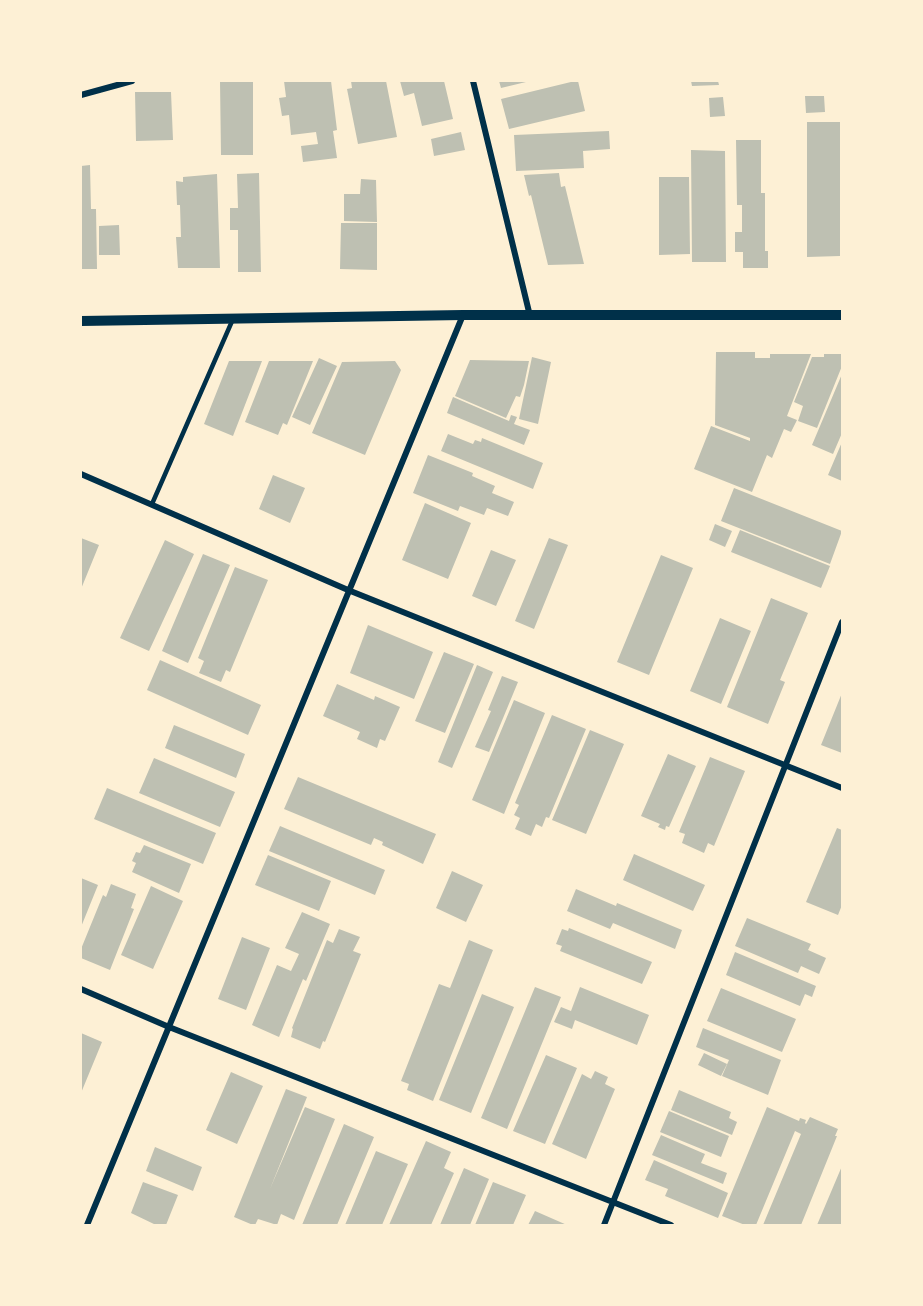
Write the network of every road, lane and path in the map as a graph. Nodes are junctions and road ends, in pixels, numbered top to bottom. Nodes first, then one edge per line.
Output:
1 (132, 81) edge
2 (473, 81) edge
3 (81, 95) edge
4 (463, 315) junction
5 (842, 315) edge
6 (531, 316) junction
7 (233, 319) junction
8 (81, 321) edge
9 (81, 474) edge
10 (152, 504) junction
11 (348, 590) junction
12 (842, 622) edge
13 (785, 766) junction
14 (842, 789) edge
15 (81, 989) edge
16 (169, 1027) junction
17 (613, 1202) junction
18 (87, 1225) edge
19 (604, 1225) edge
20 (671, 1225) edge

1 - 3 street
2 - 6 street
4 - 6 street
4 - 7 street
4 - 11 street
5 - 6 street
7 - 8 street
7 - 10 lane
9 - 10 street
10 - 11 street
11 - 13 street
11 - 16 street
12 - 13 street
13 - 14 street
13 - 17 street
15 - 16 street
16 - 17 street
16 - 18 street
17 - 19 street
17 - 20 street

